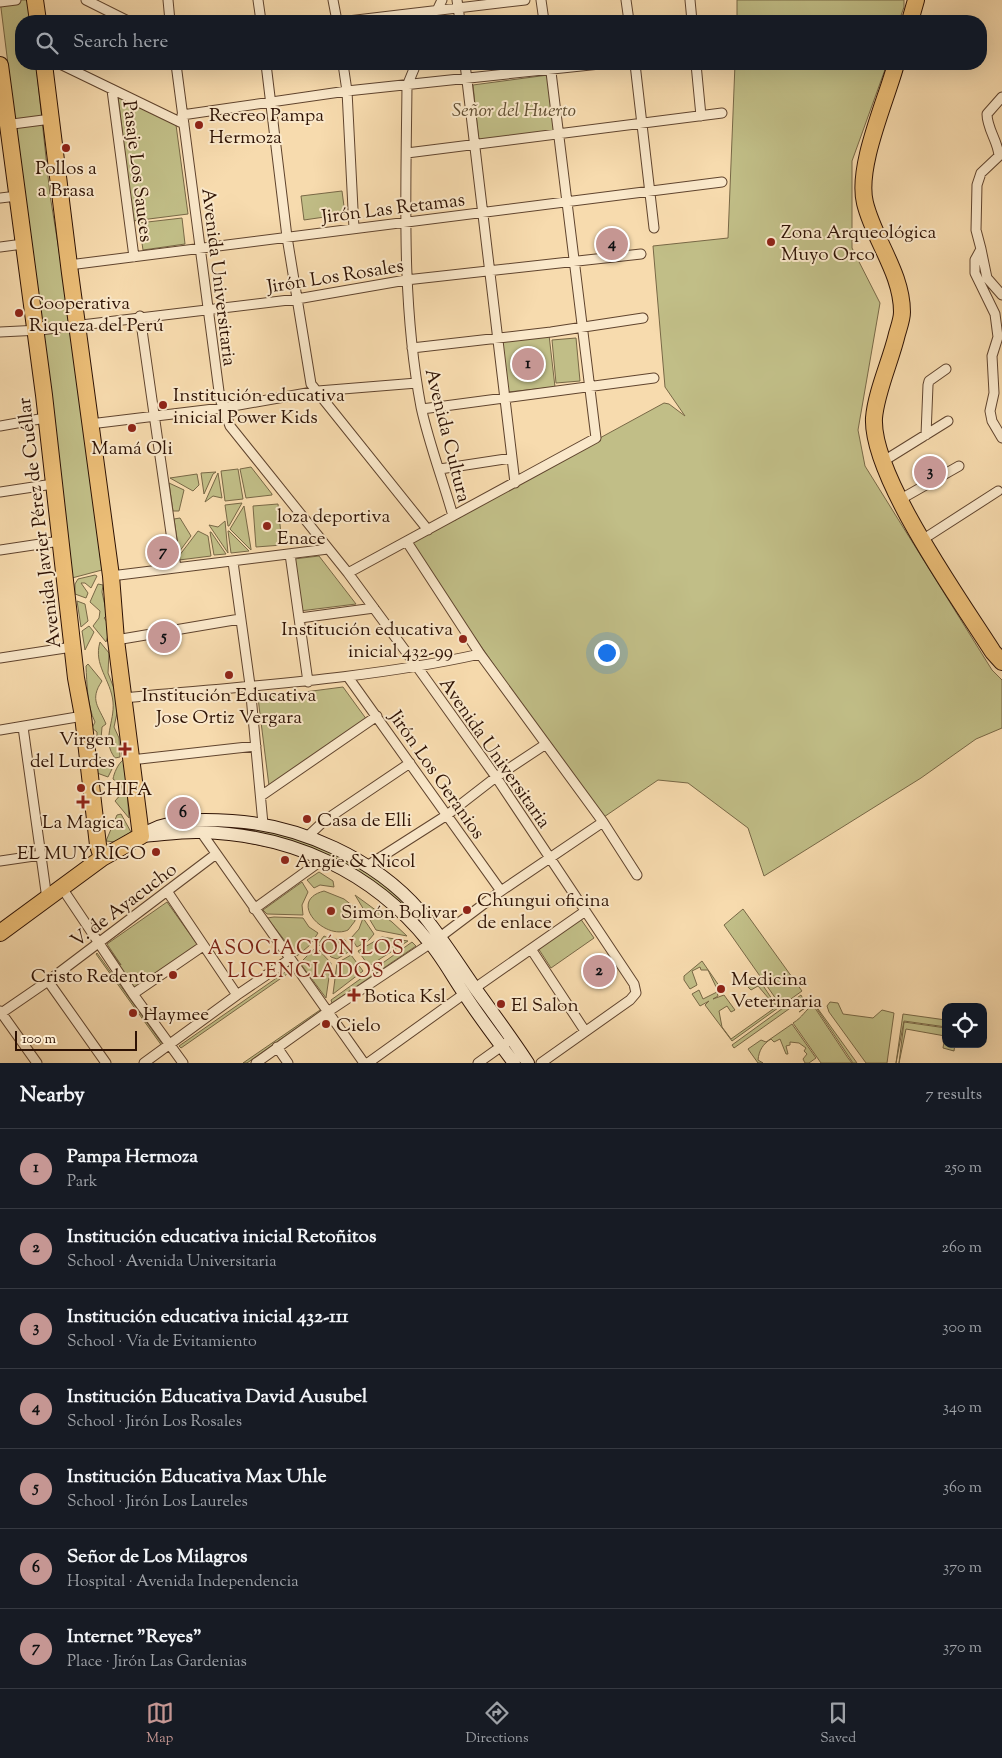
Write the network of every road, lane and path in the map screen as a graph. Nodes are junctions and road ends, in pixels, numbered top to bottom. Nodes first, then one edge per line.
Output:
1 (16, 0) edge
2 (35, 0) edge
3 (86, 0) edge
4 (168, 0) edge
5 (258, 0) edge
6 (333, 0) edge
7 (442, 0) edge
8 (525, 0) edge
9 (542, 0) edge
10 (626, 0) edge
11 (690, 0) edge
12 (916, 0) edge
13 (0, 2) edge
14 (457, 3) edge
15 (437, 9) junction
16 (37, 15) edge
17 (116, 15) edge
18 (169, 15) edge
19 (261, 15) edge
20 (336, 15) edge
21 (392, 15) edge
22 (434, 15) edge
23 (543, 15) edge
24 (628, 15) edge
25 (691, 15) edge
26 (912, 15) edge
27 (0, 65) edge
28 (45, 70) edge
29 (72, 70) edge
30 (177, 70) edge
31 (267, 70) edge
32 (344, 70) edge
33 (414, 70) edge
34 (466, 70) edge
35 (529, 70) edge
36 (550, 70) edge
37 (636, 70) edge
38 (697, 70) edge
39 (894, 70) edge
40 (467, 79) junction
41 (407, 86) junction
42 (112, 90) junction
43 (347, 91) junction
44 (1002, 97) edge
45 (270, 102) junction
46 (722, 114) dead end
47 (701, 116) junction
48 (51, 119) junction
49 (183, 120) junction
50 (642, 123) junction
51 (4, 125) edge
52 (558, 135) junction
53 (475, 146) junction
54 (407, 153) junction
55 (722, 182) dead end
56 (651, 191) junction
57 (17, 196) junction
58 (0, 198) edge
59 (566, 202) junction
60 (483, 212) junction
61 (406, 222) junction
62 (654, 228) dead end
63 (354, 229) junction
64 (287, 237) junction
65 (23, 244) junction
66 (0, 246) edge
67 (200, 248) junction
68 (981, 248) junction
69 (641, 254) dead end
70 (134, 257) junction
71 (575, 261) junction
72 (69, 265) junction
73 (491, 272) junction
74 (406, 280) junction
75 (1002, 295) edge
76 (296, 298) junction
77 (207, 309) junction
78 (140, 316) junction
79 (643, 318) dead end
80 (77, 324) junction
81 (581, 327) junction
82 (34, 330) junction
83 (0, 332) edge
84 (497, 339) junction
85 (412, 348) junction
86 (946, 369) dead end
87 (654, 378) dead end
88 (417, 383) junction
89 (589, 387) junction
90 (318, 391) junction
91 (505, 398) junction
92 (222, 408) junction
93 (422, 409) junction
94 (154, 417) junction
95 (45, 418) junction
96 (948, 421) dead end
97 (90, 424) junction
98 (0, 426) edge
99 (926, 435) junction
100 (1002, 438) edge
101 (512, 458) junction
102 (882, 463) junction
103 (959, 466) dead end
104 (440, 470) junction
105 (515, 482) junction
106 (52, 484) junction
107 (998, 491) dead end
108 (0, 492) edge
109 (900, 499) junction
110 (454, 516) junction
111 (428, 530) junction
112 (922, 540) junction
113 (60, 542) junction
114 (406, 542) junction
115 (328, 549) junction
116 (0, 550) edge
117 (290, 554) junction
118 (233, 562) junction
119 (176, 568) junction
120 (348, 573) junction
121 (111, 576) junction
122 (374, 608) junction
123 (300, 618) junction
124 (240, 619) junction
125 (116, 640) junction
126 (72, 647) junction
127 (999, 653) edge
128 (480, 654) junction
129 (0, 658) edge
130 (418, 668) junction
131 (348, 677) junction
132 (308, 682) junction
133 (250, 685) junction
134 (124, 698) junction
135 (83, 716) junction
136 (377, 716) junction
137 (23, 727) junction
138 (0, 730) edge
139 (546, 744) junction
140 (256, 746) junction
141 (131, 760) junction
142 (410, 763) junction
143 (496, 777) junction
144 (261, 796) junction
145 (447, 815) junction
146 (602, 822) junction
147 (263, 824) junction
148 (201, 832) junction
149 (140, 836) junction
150 (307, 837) junction
151 (216, 854) junction
152 (41, 855) junction
153 (549, 857) junction
154 (102, 858) junction
155 (322, 860) junction
156 (0, 861) edge
157 (367, 866) junction
158 (637, 875) dead end
159 (62, 888) junction
160 (500, 890) junction
161 (167, 891) junction
162 (47, 899) junction
163 (254, 909) junction
164 (584, 912) junction
165 (0, 932) edge
166 (435, 940) junction
167 (98, 942) junction
168 (202, 946) junction
169 (530, 949) junction
170 (290, 960) junction
171 (48, 981) junction
172 (470, 991) junction
173 (133, 994) junction
174 (237, 995) junction
175 (329, 1011) junction
176 (0, 1012) edge
177 (585, 1032) junction
178 (507, 1042) junction
179 (170, 1044) junction
180 (277, 1047) junction
181 (37, 1063) edge
182 (106, 1063) edge
183 (144, 1063) edge
184 (183, 1063) edge
185 (256, 1063) edge
186 (288, 1063) edge
187 (364, 1063) edge
188 (368, 1063) edge
189 (478, 1063) edge
190 (514, 1063) edge
191 (528, 1063) edge
192 (541, 1063) edge

1 - 13 street
2 - 16 highway
3 - 17 street
4 - 18 street
5 - 19 street
6 - 20 street
7 - 15 street
8 - 14 street
9 - 23 street
10 - 24 street
11 - 25 street
12 - 26 highway
14 - 15 street
15 - 21 street
15 - 22 street
27 - 51 highway, Avenida Javier Pérez de Cuéllar
28 - 48 highway
29 - 42 street
30 - 49 street, Avenida Universitaria
31 - 45 street
32 - 43 street
33 - 41 street, Avenida Cultura
34 - 40 street
35 - 40 street
36 - 52 street
37 - 50 street
38 - 47 street
39 - 102 highway
40 - 41 street
40 - 53 street
41 - 43 street
41 - 54 street, Avenida Cultura
42 - 49 street
42 - 70 street, Pasaje Los Sauces
43 - 45 street
43 - 63 street
44 - 68 street
45 - 49 street
45 - 64 street
46 - 47 street
47 - 50 street
48 - 51 street
48 - 72 highway
49 - 67 street, Avenida Universitaria
50 - 52 street
50 - 56 street
51 - 57 highway, Avenida Javier Pérez de Cuéllar
52 - 53 street
52 - 59 street
53 - 54 street
53 - 60 street
54 - 61 street, Avenida Cultura
55 - 56 street, Jirón Las Retamas
56 - 59 street, Jirón Las Retamas
56 - 62 street
57 - 58 street
57 - 65 highway, Avenida Javier Pérez de Cuéllar
59 - 60 street, Jirón Las Retamas
59 - 71 street
60 - 61 street, Jirón Las Retamas
60 - 73 street
61 - 63 street, Jirón Las Retamas
61 - 74 street, Avenida Cultura
63 - 64 street, Jirón Las Retamas
64 - 67 street, Jirón Las Retamas
64 - 76 street
65 - 66 street
65 - 82 highway, Avenida Javier Pérez de Cuéllar
67 - 70 street, Jirón Las Retamas
67 - 77 street, Avenida Universitaria
68 - 75 street
68 - 100 street
69 - 71 street, Jirón Los Rosales
70 - 72 street, Jirón Las Retamas
71 - 73 street, Jirón Los Rosales
71 - 81 street
72 - 80 highway
73 - 74 street, Jirón Los Rosales
73 - 84 street
74 - 76 street, Jirón Los Rosales
74 - 85 street, Avenida Cultura
76 - 77 street, Jirón Los Rosales
76 - 90 street
77 - 78 street, Jirón Los Rosales
77 - 92 street, Avenida Universitaria
78 - 80 street, Jirón Los Rosales
78 - 94 street
79 - 81 street
80 - 82 street, Jirón Los Rosales
80 - 97 highway
81 - 84 street
81 - 89 street
82 - 83 street, Jirón Los Rosales
82 - 95 highway, Avenida Javier Pérez de Cuéllar
84 - 85 street
84 - 91 street
85 - 88 street, Avenida Cultura
86 - 99 street
87 - 89 street
88 - 90 street
88 - 93 street, Avenida Cultura
89 - 91 street
89 - 105 street
90 - 92 street
90 - 111 street
91 - 93 street
91 - 101 street
92 - 94 street
92 - 115 street, Avenida Universitaria
93 - 104 street, Avenida Cultura
94 - 97 street
94 - 119 street
95 - 98 street
95 - 106 highway, Avenida Javier Pérez de Cuéllar
96 - 99 street
97 - 121 highway
99 - 102 street
101 - 104 street
101 - 105 street
102 - 109 highway
103 - 109 street
104 - 110 street, Avenida Cultura
105 - 110 street
106 - 108 street
106 - 113 highway, Avenida Javier Pérez de Cuéllar
107 - 112 street
109 - 112 highway
110 - 111 street
111 - 114 street
112 - 127 highway
113 - 116 street
113 - 126 highway, Avenida Javier Pérez de Cuéllar
114 - 120 street
114 - 128 street
115 - 117 street
115 - 120 street, Avenida Universitaria
117 - 118 street
117 - 123 street
118 - 119 street
118 - 124 street
119 - 121 street
120 - 122 street, Avenida Universitaria
121 - 125 highway
122 - 123 street
122 - 130 street, Avenida Universitaria
123 - 132 street
124 - 125 street
124 - 133 street
125 - 134 highway
126 - 129 street
126 - 135 highway, Avenida Javier Pérez de Cuéllar
128 - 130 street
128 - 139 street
130 - 131 street
130 - 143 street, Avenida Universitaria
131 - 132 street
131 - 136 street, Jirón Los Geranios
132 - 133 street
133 - 134 street
133 - 140 street
134 - 141 highway
135 - 137 street
135 - 154 highway, Avenida Javier Pérez de Cuéllar
136 - 142 street, Jirón Los Geranios
136 - 144 street
137 - 138 street
137 - 152 street
139 - 143 street
139 - 146 street
140 - 141 street
140 - 144 street
141 - 149 highway
142 - 145 street, Jirón Los Geranios
142 - 150 street
143 - 145 street
143 - 153 street, Avenida Universitaria
144 - 147 street
145 - 157 street
145 - 160 street, Jirón Los Geranios
146 - 153 street
146 - 158 street
147 - 149 street
147 - 150 street
148 - 149 street
148 - 151 street
148 - 155 street
149 - 154 highway
150 - 157 street
151 - 161 street, V. de Ayacucho
151 - 163 street
152 - 156 street
152 - 162 street
153 - 160 street
153 - 164 street, Avenida Universitaria
154 - 159 highway
155 - 163 street
155 - 166 street
157 - 166 street
159 - 162 highway
159 - 167 street
160 - 166 street
161 - 167 street, V. de Ayacucho
161 - 168 street
162 - 165 highway
163 - 170 street
164 - 169 street
164 - 177 street, Avenida Universitaria
166 - 172 street
166 - 175 street
167 - 171 street, V. de Ayacucho
167 - 173 street
168 - 173 street
168 - 174 street
169 - 172 street
169 - 177 street
170 - 174 street
170 - 175 street
171 - 176 street, V. de Ayacucho
171 - 182 street
172 - 178 street
172 - 188 street
173 - 179 street
174 - 179 street
175 - 180 street
175 - 187 street
176 - 181 street
177 - 192 street
178 - 189 street
178 - 190 street
178 - 191 street
179 - 183 street
179 - 184 street
180 - 185 street
180 - 186 street

